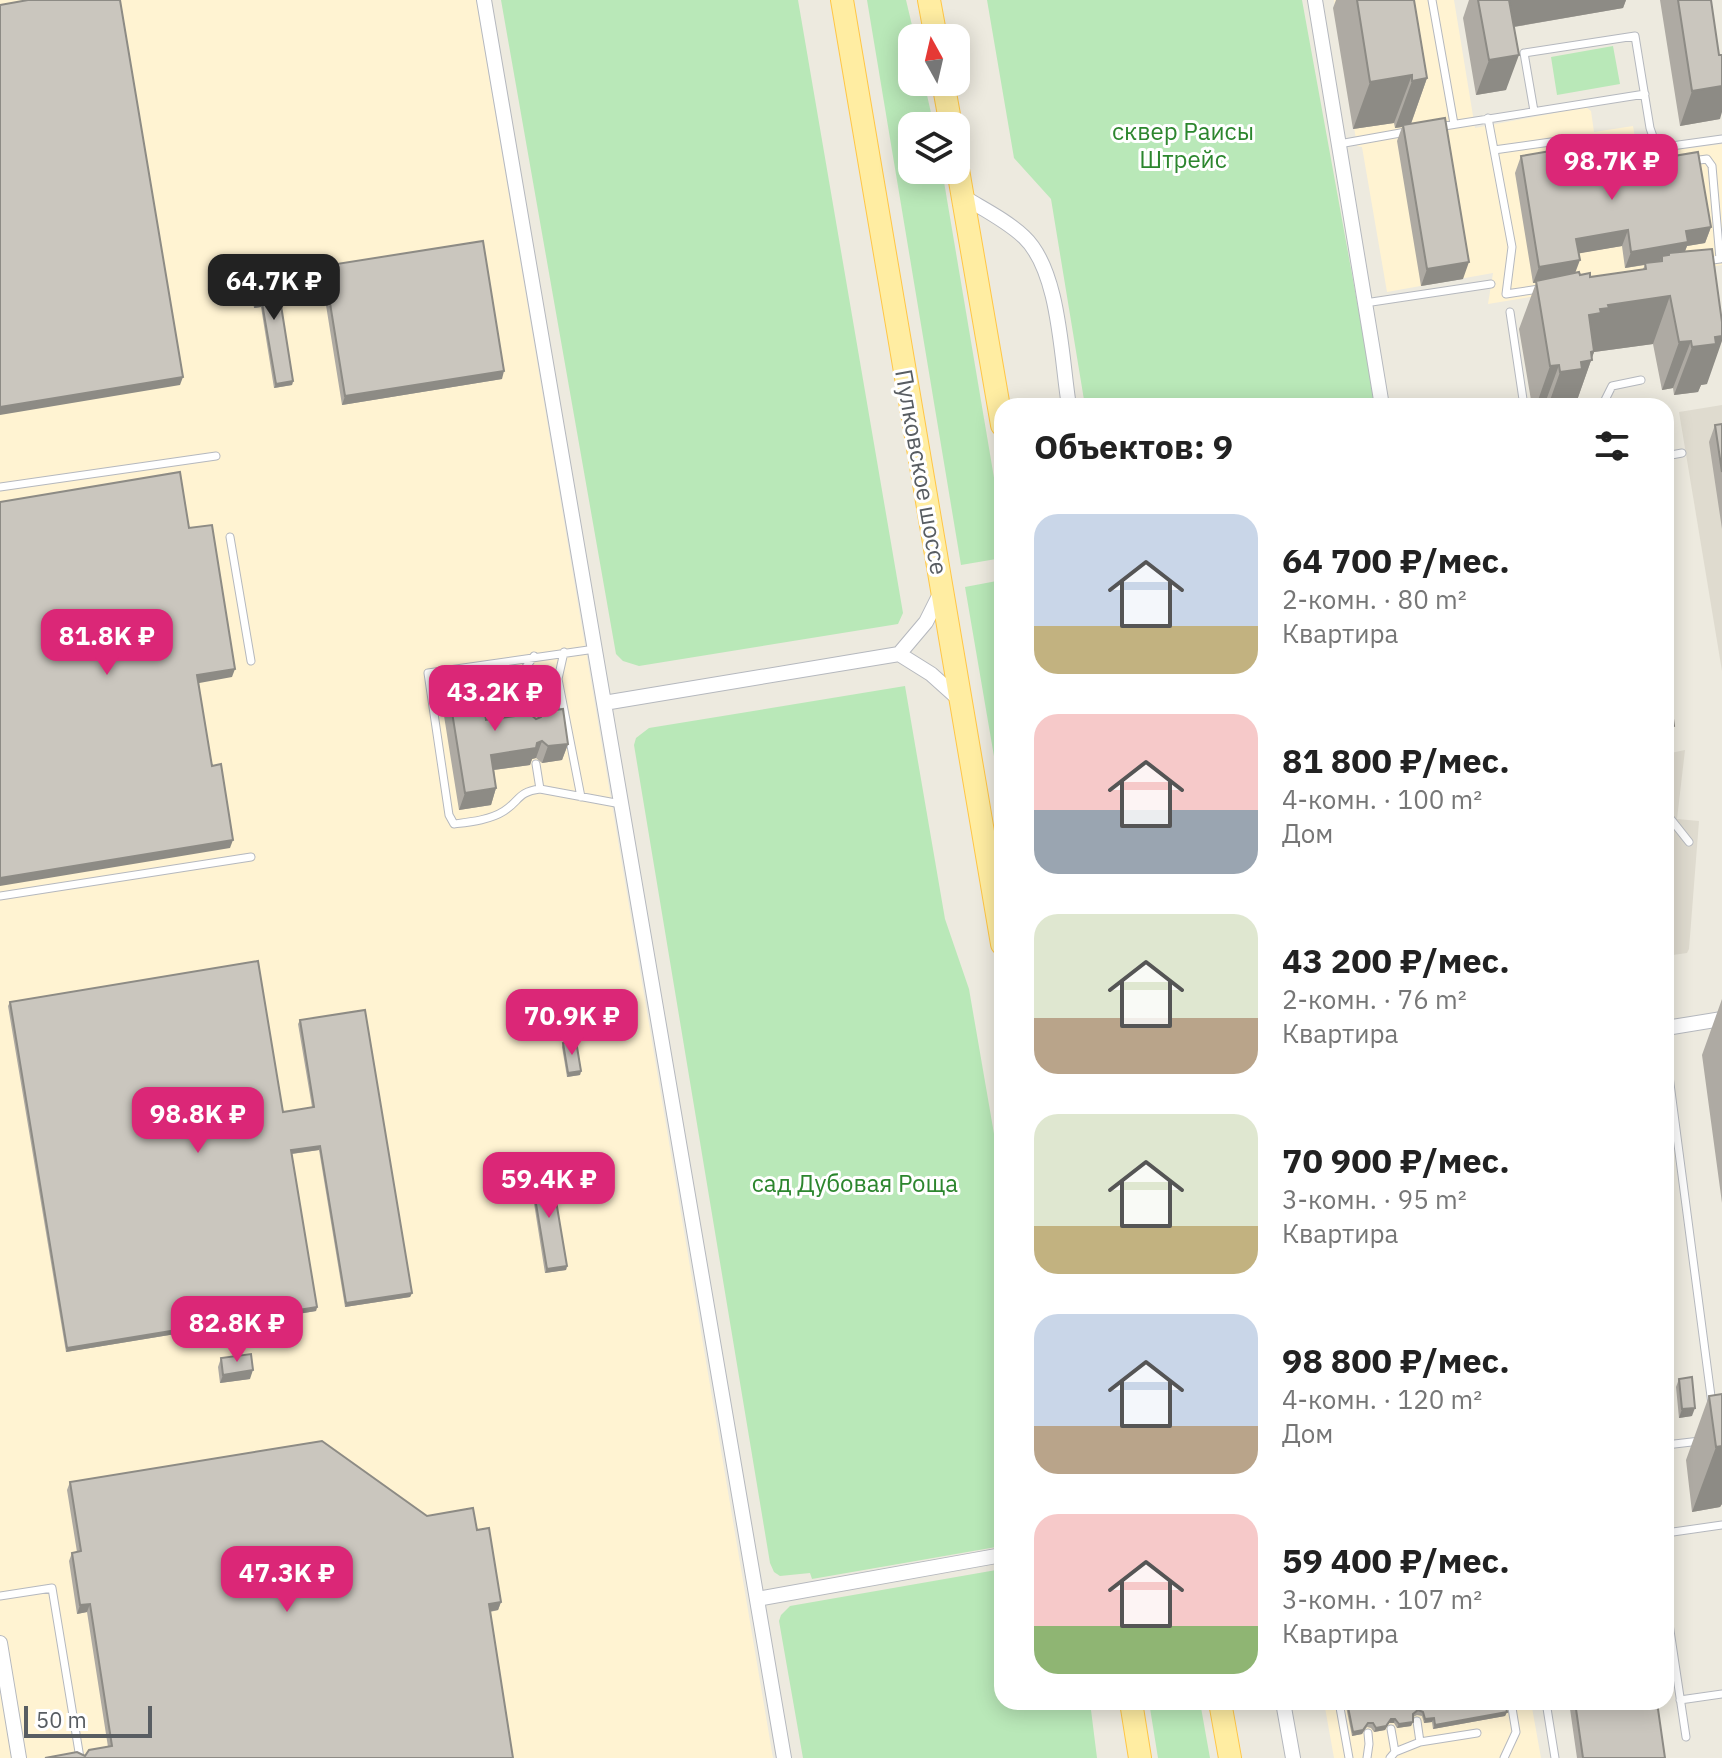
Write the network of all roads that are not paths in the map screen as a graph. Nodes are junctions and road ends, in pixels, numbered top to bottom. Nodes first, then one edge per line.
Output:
1 (484, 0) edge
2 (842, 0) edge
3 (929, 0) edge
4 (1315, 0) edge
5 (1432, 0) edge
6 (933, 24) edge
7 (1645, 94) junction
8 (1534, 111) junction
9 (1488, 118) junction
10 (1454, 124) junction
11 (1431, 128) edge
12 (1416, 131) edge
13 (1722, 139) edge
14 (1338, 144) junction
15 (1494, 150) junction
16 (1677, 163) edge
17 (1632, 170) edge
18 (960, 184) edge
19 (962, 196) junction
20 (1689, 264) edge
21 (1491, 284) dead end
22 (1552, 287) edge
23 (1365, 303) junction
24 (1510, 312) dead end
25 (1641, 380) dead end
26 (997, 398) edge
27 (1068, 398) edge
28 (1381, 398) edge
29 (1523, 398) edge
30 (1606, 398) edge
31 (1682, 453) dead end
32 (1674, 454) edge
33 (216, 456) dead end
34 (0, 487) edge
35 (230, 537) dead end
36 (942, 591) junction
37 (595, 649) junction
38 (564, 652) junction
39 (899, 654) junction
40 (534, 656) junction
41 (251, 661) dead end
42 (521, 674) junction
43 (558, 679) junction
44 (463, 683) edge
45 (522, 683) junction
46 (961, 700) junction
47 (604, 703) junction
48 (530, 729) edge
49 (536, 764) edge
50 (540, 789) junction
51 (581, 797) junction
52 (621, 804) junction
53 (1674, 823) edge
54 (1689, 842) dead end
55 (251, 857) dead end
56 (0, 896) edge
57 (994, 896) edge
58 (1722, 1019) edge
59 (1674, 1027) edge
60 (1674, 1116) edge
61 (1676, 1132) joint
62 (1713, 1410) edge
63 (1704, 1440) dead end
64 (1674, 1444) edge
65 (1722, 1525) edge
66 (1674, 1532) edge
67 (994, 1556) edge
68 (0, 1596) edge
69 (757, 1599) junction
70 (0, 1643) edge
71 (1674, 1659) edge
72 (1674, 1677) edge
73 (1677, 1677) junction
74 (1722, 1694) edge
75 (1680, 1700) junction
76 (1132, 1710) edge
77 (1221, 1710) edge
78 (1284, 1710) edge
79 (1340, 1710) edge
80 (1512, 1710) edge
81 (1547, 1710) edge
82 (1417, 1721) edge
83 (1391, 1729) edge
84 (1368, 1733) edge
85 (1477, 1733) dead end
86 (1686, 1737) dead end
87 (1420, 1742) junction
88 (1393, 1755) edge
89 (19, 1758) edge
90 (80, 1758) edge
91 (784, 1758) edge
92 (1140, 1758) edge
93 (1230, 1758) edge
94 (1293, 1758) edge
95 (1349, 1758) edge
96 (1367, 1758) edge
97 (1504, 1758) edge
98 (1555, 1758) edge

1 - 37 street
2 - 36 main road, Пулковское шоссе
3 - 6 main road
4 - 14 street
5 - 10 lane
7 - 8 lane
7 - 8 lane
7 - 13 lane
8 - 9 lane
9 - 10 lane
9 - 15 lane
10 - 11 lane
12 - 14 lane
14 - 23 street
15 - 17 lane
15 - 22 lane
16 - 20 lane
18 - 19 main road
19 - 26 main road
19 - 27 street
21 - 23 lane
23 - 28 street
24 - 29 lane
25 - 30 lane
31 - 32 lane
33 - 34 lane
35 - 41 lane
36 - 39 street
36 - 46 main road, Пулковское шоссе
37 - 38 lane
37 - 47 street
38 - 40 lane
38 - 43 lane
39 - 46 street
39 - 47 street
40 - 42 lane
40 - 50 lane
42 - 44 lane
42 - 45 lane
43 - 45 lane
43 - 51 lane
45 - 48 lane
46 - 57 main road, Пулковское шоссе
47 - 52 street
49 - 50 lane
50 - 51 lane
51 - 52 lane
52 - 69 street
53 - 54 lane
55 - 56 lane
58 - 59 street
60 - 61 lane
61 - 62 lane
63 - 64 lane
65 - 66 lane
67 - 69 street
68 - 90 lane
69 - 91 street
70 - 89 street
71 - 73 lane
72 - 73 lane
73 - 75 lane
74 - 75 lane
75 - 86 lane
76 - 92 main road
77 - 93 main road
78 - 94 street
79 - 95 lane
80 - 97 lane
81 - 98 lane
82 - 87 lane
83 - 88 lane
84 - 96 lane
85 - 87 lane
87 - 88 lane

